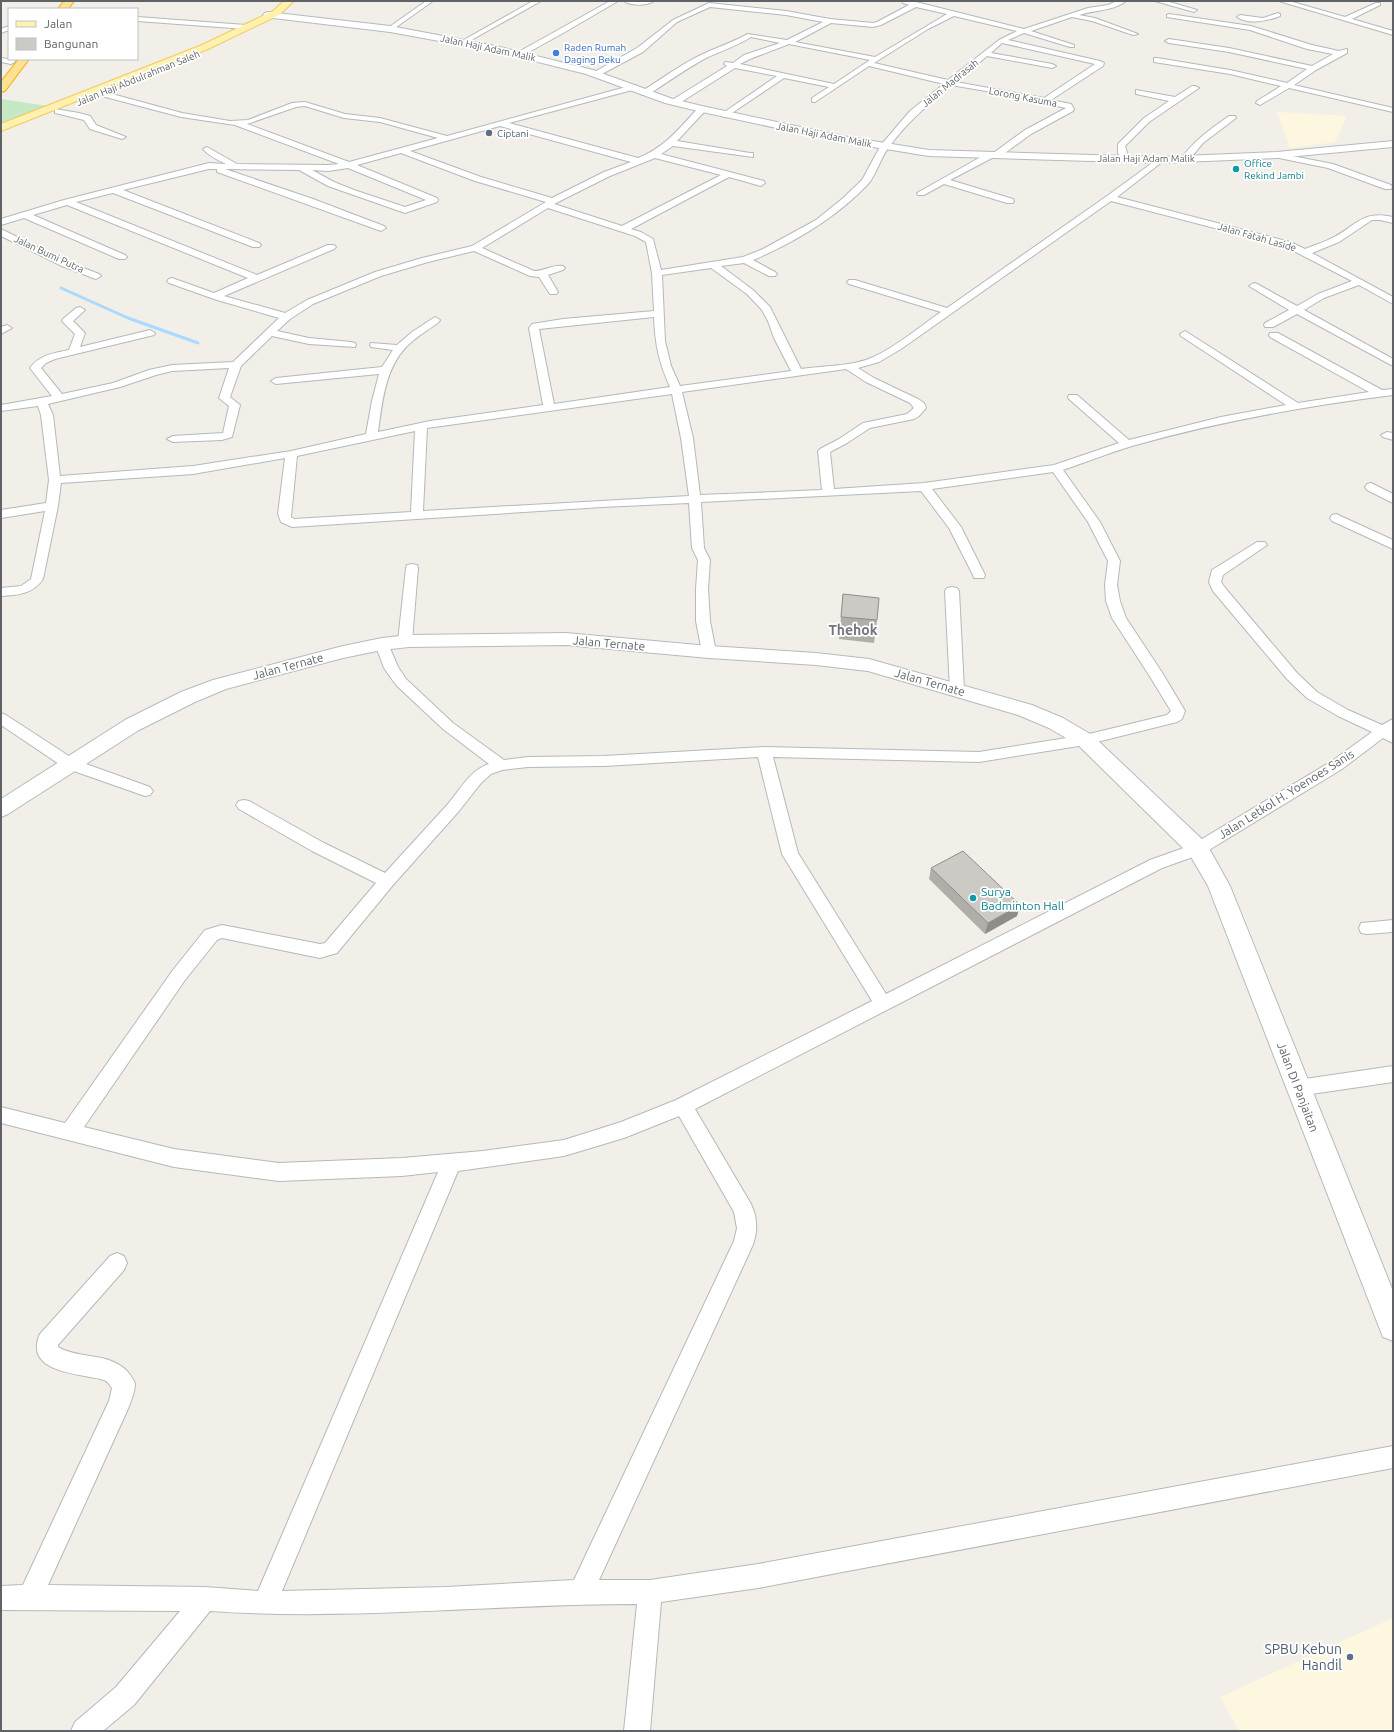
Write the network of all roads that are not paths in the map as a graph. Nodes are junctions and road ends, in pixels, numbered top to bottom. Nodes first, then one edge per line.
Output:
1 (289, 1) edge
2 (430, 1) edge
3 (538, 1) edge
4 (616, 1) edge
5 (627, 1) edge
6 (651, 1) edge
7 (902, 1) edge
8 (1123, 1) edge
9 (1158, 1) edge
10 (1282, 1) edge
11 (937, 3) dead end
12 (916, 4) junction
13 (1319, 4) dead end
14 (1378, 4) dead end
15 (925, 6) junction
16 (1308, 8) junction
17 (1205, 12) dead end
18 (954, 13) junction
19 (273, 15) junction
20 (1278, 15) dead end
21 (1070, 16) junction
22 (1169, 16) dead end
23 (1235, 16) dead end
24 (138, 19) edge
25 (1193, 19) junction
26 (1346, 19) junction
27 (830, 21) junction
28 (1186, 25) dead end
29 (246, 27) junction
30 (390, 29) junction
31 (1024, 31) junction
32 (1393, 33) edge
33 (1135, 34) dead end
34 (1002, 41) junction
35 (464, 42) junction
36 (789, 42) junction
37 (1235, 44) dead end
38 (1072, 46) dead end
39 (1165, 49) junction
40 (1347, 49) dead end
41 (501, 52) junction
42 (1339, 53) junction
43 (517, 54) junction
44 (986, 54) junction
45 (1248, 54) junction
46 (705, 56) junction
47 (876, 59) junction
48 (1235, 59) dead end
49 (9, 60) edge
50 (23, 60) edge
51 (1224, 61) junction
52 (868, 64) junction
53 (733, 65) junction
54 (1052, 66) dead end
55 (1153, 68) dead end
56 (1313, 68) junction
57 (1, 74) edge
58 (595, 74) junction
59 (782, 76) junction
60 (950, 83) junction
61 (1290, 85) junction
62 (834, 86) junction
63 (633, 87) junction
64 (1195, 88) dead end
65 (1, 89) edge
66 (1140, 92) dead end
67 (101, 93) junction
68 (645, 93) junction
69 (1328, 94) junction
70 (815, 100) dead end
71 (1176, 100) junction
72 (1045, 101) junction
73 (675, 102) junction
74 (1260, 102) dead end
75 (1393, 106) edge
76 (702, 109) junction
77 (1393, 110) edge
78 (58, 111) junction
79 (726, 115) junction
80 (1232, 118) dead end
81 (237, 123) junction
82 (500, 124) junction
83 (1, 128) edge
84 (1, 133) edge
85 (122, 137) dead end
86 (447, 138) junction
87 (671, 143) junction
88 (1391, 145) edge
89 (884, 147) junction
90 (206, 149) dead end
91 (403, 151) junction
92 (654, 155) junction
93 (1277, 155) junction
94 (750, 156) dead end
95 (992, 156) junction
96 (1125, 159) junction
97 (1185, 159) junction
98 (1159, 160) junction
99 (638, 161) junction
100 (349, 165) junction
101 (209, 166) junction
102 (239, 166) junction
103 (302, 168) junction
104 (727, 175) junction
105 (943, 181) junction
106 (761, 183) dead end
107 (1388, 186) dead end
108 (114, 190) junction
109 (920, 193) dead end
110 (1110, 198) junction
111 (1010, 201) dead end
112 (66, 202) junction
113 (550, 203) junction
114 (25, 215) junction
115 (1393, 220) edge
116 (1, 222) edge
117 (381, 228) dead end
118 (624, 229) junction
119 (1, 232) edge
120 (256, 245) dead end
121 (332, 247) dead end
122 (475, 248) junction
123 (1306, 252) junction
124 (122, 257) dead end
125 (745, 260) junction
126 (714, 266) junction
127 (560, 268) dead end
128 (542, 274) junction
129 (657, 274) junction
130 (772, 274) dead end
131 (96, 276) dead end
132 (256, 278) junction
133 (172, 281) dead end
134 (852, 282) dead end
135 (1359, 282) junction
136 (1254, 286) dead end
137 (553, 292) dead end
138 (215, 296) junction
139 (1393, 301) edge
140 (1296, 309) junction
141 (80, 310) dead end
142 (948, 311) junction
143 (658, 314) junction
144 (286, 317) junction
145 (435, 320) dead end
146 (1269, 325) dead end
147 (150, 332) dead end
148 (269, 332) junction
149 (1185, 334) dead end
150 (1274, 336) dead end
151 (351, 345) dead end
152 (375, 345) dead end
153 (400, 348) junction
154 (74, 350) junction
155 (1393, 363) edge
156 (236, 365) junction
157 (848, 366) junction
158 (385, 370) junction
159 (798, 373) junction
160 (276, 381) dead end
161 (676, 389) junction
162 (1393, 392) edge
163 (1381, 394) junction
164 (58, 397) junction
165 (1073, 397) dead end
166 (42, 402) junction
167 (1296, 406) junction
168 (549, 407) junction
169 (1, 408) edge
170 (421, 426) junction
171 (372, 436) junction
172 (174, 439) dead end
173 (1127, 444) junction
174 (291, 454) junction
175 (1056, 468) junction
176 (55, 480) junction
177 (924, 487) junction
178 (1371, 487) dead end
179 (828, 493) junction
180 (695, 499) junction
181 (1393, 499) edge
182 (52, 506) junction
183 (1, 514) edge
184 (417, 515) junction
185 (1336, 518) dead end
186 (1261, 545) dead end
187 (1393, 545) edge
188 (412, 568) dead end
189 (979, 575) dead end
190 (1, 592) edge
191 (952, 592) dead end
192 (405, 641) junction
193 (382, 644) junction
194 (709, 652) junction
195 (958, 690) junction
196 (1, 718) edge
197 (1389, 731) edge
198 (1085, 740) junction
199 (764, 752) junction
200 (70, 764) junction
201 (501, 765) junction
202 (145, 791) dead end
203 (244, 805) dead end
204 (2, 808) edge
205 (1198, 849) junction
206 (387, 881) junction
207 (1393, 926) edge
208 (1367, 928) dead end
209 (883, 1003) junction
210 (1393, 1074) edge
211 (1298, 1088) junction
212 (683, 1106) junction
213 (1, 1115) edge
214 (69, 1133) junction
215 (452, 1163) junction
216 (117, 1263) dead end
217 (1393, 1327) edge
218 (1393, 1457) edge
219 (580, 1592) junction
220 (650, 1592) junction
221 (30, 1597) junction
222 (1, 1598) edge
223 (205, 1599) junction
224 (265, 1603) junction
225 (84, 1731) edge
226 (637, 1731) edge

1 - 19 main road
2 - 30 street
3 - 35 street
4 - 43 street
5 - 6 street
7 - 12 street
8 - 21 street, Jalan Madrasah
9 - 17 street
10 - 16 street
11 - 15 street
12 - 15 street
12 - 27 street
13 - 16 street
14 - 26 street
15 - 18 street
16 - 26 street
18 - 31 street
18 - 47 street
19 - 29 main road, Jalan Haji Abdulrahman Saleh
19 - 30 main road, Jalan Haji Adam Malik
19 - 41 main road
19 - 67 main road, Jalan Haji Abdulrahman Saleh
20 - 23 street
21 - 31 street, Jalan Madrasah
21 - 33 street
22 - 25 street
24 - 29 street
25 - 28 street
25 - 42 street
26 - 32 street
27 - 36 street
27 - 58 street
29 - 83 main road, Jalan Haji Abdulrahman Saleh
30 - 35 main road, Jalan Haji Adam Malik
31 - 34 street, Jalan Madrasah
31 - 38 street
34 - 44 street, Jalan Madrasah
34 - 72 street
35 - 41 main road, Jalan Haji Adam Malik
36 - 46 street
36 - 47 street
36 - 53 street
37 - 51 street
39 - 51 street
39 - 51 street
39 - 55 street
40 - 42 street
41 - 43 main road, Jalan Haji Adam Malik
42 - 56 street
43 - 58 main road, Jalan Haji Adam Malik
44 - 54 street
44 - 60 street, Jalan Madrasah
45 - 48 street
45 - 51 street
45 - 56 street
46 - 53 street
46 - 68 street
47 - 52 street
49 - 57 highway
50 - 65 highway
51 - 61 street
52 - 60 street, Lorong Kasuma
52 - 62 street
53 - 59 street
53 - 73 street
56 - 61 street
58 - 63 main road, Jalan Haji Adam Malik
59 - 62 street
59 - 79 street
60 - 72 street, Lorong Kasuma
60 - 89 street, Jalan Madrasah
61 - 69 street
61 - 74 street
62 - 70 street
63 - 68 main road, Jalan Haji Adam Malik
63 - 82 street
64 - 71 street
66 - 71 street
67 - 78 main road, Jalan Haji Abdulrahman Saleh
67 - 81 street
68 - 73 main road, Jalan Haji Adam Malik
69 - 75 street
69 - 77 street
71 - 96 street
72 - 95 street, Lorong Kasuma
73 - 76 main road, Jalan Haji Adam Malik
76 - 79 main road, Jalan Haji Adam Malik
76 - 87 street
78 - 84 main road, Jalan Haji Abdulrahman Saleh
78 - 85 street
79 - 89 main road, Jalan Haji Adam Malik
80 - 97 street
81 - 86 street
81 - 100 street
82 - 86 street
82 - 99 street
86 - 91 street
87 - 92 street
87 - 94 street
88 - 93 main road, Jalan Haji Adam Malik
89 - 95 main road, Jalan Haji Adam Malik
89 - 125 street, Jalan Madrasah
90 - 102 street
91 - 100 street
91 - 113 street
92 - 99 street
92 - 104 street
93 - 97 main road, Jalan Haji Adam Malik
93 - 107 street
95 - 96 main road, Jalan Haji Adam Malik
95 - 105 street
96 - 98 main road, Jalan Haji Adam Malik
97 - 98 main road, Jalan Haji Adam Malik
98 - 110 street
99 - 113 street
100 - 103 street
100 - 103 street
101 - 102 street
101 - 108 street
101 - 117 street
102 - 103 street
104 - 106 street
104 - 118 street
105 - 109 street
105 - 111 street
108 - 112 street
108 - 120 street
110 - 123 street, Jalan Fatah Laside
110 - 142 street
112 - 114 street
112 - 132 street
113 - 118 street
113 - 122 street
114 - 116 street
114 - 124 street
115 - 123 street
118 - 129 street
119 - 131 street, Jalan Bumi Putra
121 - 132 street
122 - 128 street
122 - 144 street
123 - 135 street, Jalan Fatah Laside
125 - 126 street, Jalan Madrasah
125 - 130 street
126 - 129 street, Jalan Madrasah
126 - 159 street
127 - 128 street
128 - 137 street
129 - 143 street
132 - 138 street
133 - 138 street
134 - 142 street
135 - 139 street, Jalan Fatah Laside
135 - 140 street
136 - 140 street
138 - 144 street
140 - 146 street
140 - 155 street
141 - 154 street
142 - 157 street
143 - 161 street
143 - 168 street
144 - 148 street
145 - 153 street
147 - 154 street
148 - 151 street
148 - 156 street
149 - 167 street
150 - 163 street
152 - 153 street
153 - 158 street
154 - 164 street
156 - 164 street
156 - 172 street
157 - 159 street
157 - 179 street
158 - 160 street
158 - 171 street
159 - 161 street
161 - 168 street
161 - 180 street
162 - 163 street
163 - 167 street
164 - 166 street
165 - 173 street
166 - 169 street
166 - 176 street
167 - 173 street
168 - 170 street
170 - 171 street
170 - 184 street
171 - 174 street
173 - 175 street
174 - 176 street
174 - 184 street
175 - 177 street
175 - 198 street
176 - 182 street
177 - 179 street
177 - 189 street
178 - 181 street
179 - 180 street
180 - 184 street
180 - 194 street
182 - 183 street
182 - 190 street
185 - 187 street
186 - 197 street
188 - 192 street
191 - 195 street
192 - 193 main road, Jalan Ternate
192 - 194 main road, Jalan Ternate
193 - 200 main road, Jalan Ternate
193 - 201 street
194 - 195 main road, Jalan Ternate
195 - 198 main road, Jalan Ternate
196 - 200 street
197 - 205 street, Jalan Letkol H. Yoenoes Sanis
198 - 199 street
198 - 205 main road, Jalan Ternate
199 - 201 street
199 - 209 street
200 - 202 street
200 - 204 main road, Jalan Ternate
201 - 206 street
203 - 206 street
205 - 209 street, Jalan Letkol H. Yoenoes Sanis
205 - 211 main road, Jalan DI Panjaitan
206 - 214 street
207 - 208 street
209 - 212 street, Jalan Letkol H. Yoenoes Sanis
210 - 211 street
211 - 217 main road, Jalan DI Panjaitan
212 - 215 street, Jalan Letkol H. Yoenoes Sanis
212 - 219 street
213 - 214 street, Jalan Letkol H. Yoenoes Sanis
214 - 215 street, Jalan Letkol H. Yoenoes Sanis
215 - 224 street
216 - 221 street
218 - 220 street
219 - 220 street
219 - 224 street
220 - 226 street
221 - 222 street
221 - 223 street
223 - 224 street
223 - 225 street

